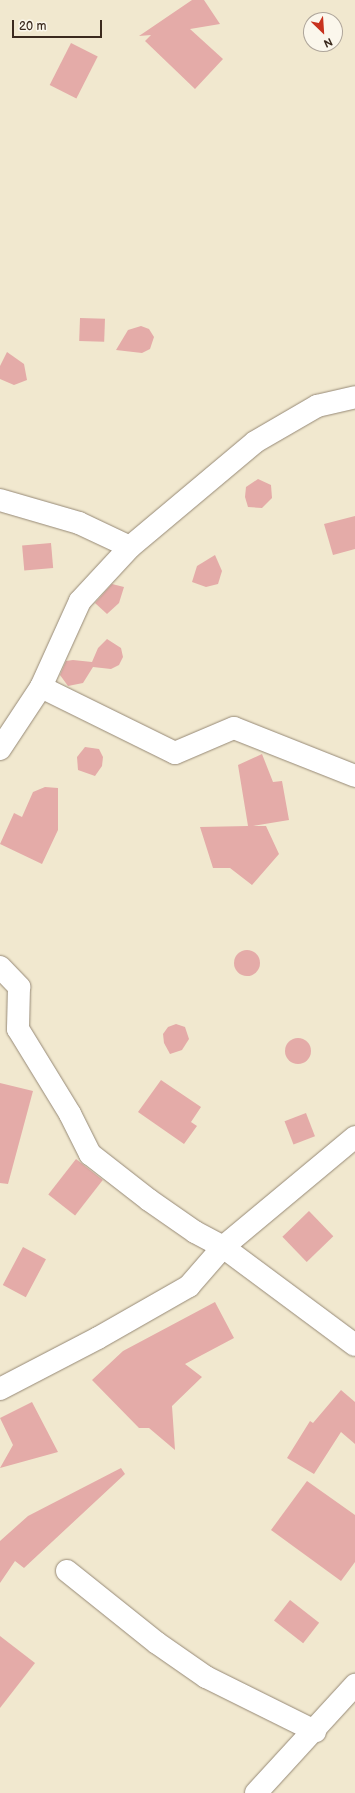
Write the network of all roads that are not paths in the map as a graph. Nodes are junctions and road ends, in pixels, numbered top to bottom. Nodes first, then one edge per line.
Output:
1 (355, 397) edge
2 (0, 500) edge
3 (130, 547) junction
4 (41, 687) junction
5 (0, 749) edge
6 (355, 776) edge
7 (0, 967) edge
8 (355, 1137) edge
9 (223, 1247) junction
10 (355, 1345) edge
11 (0, 1389) edge
12 (67, 1571) dead end
13 (355, 1685) edge
14 (315, 1731) junction
15 (256, 1793) edge

1 - 3 street
2 - 3 street
3 - 4 street
4 - 5 street
4 - 6 street
7 - 9 street
8 - 9 street
9 - 10 street
9 - 11 street
12 - 14 street
13 - 14 street
14 - 15 street

